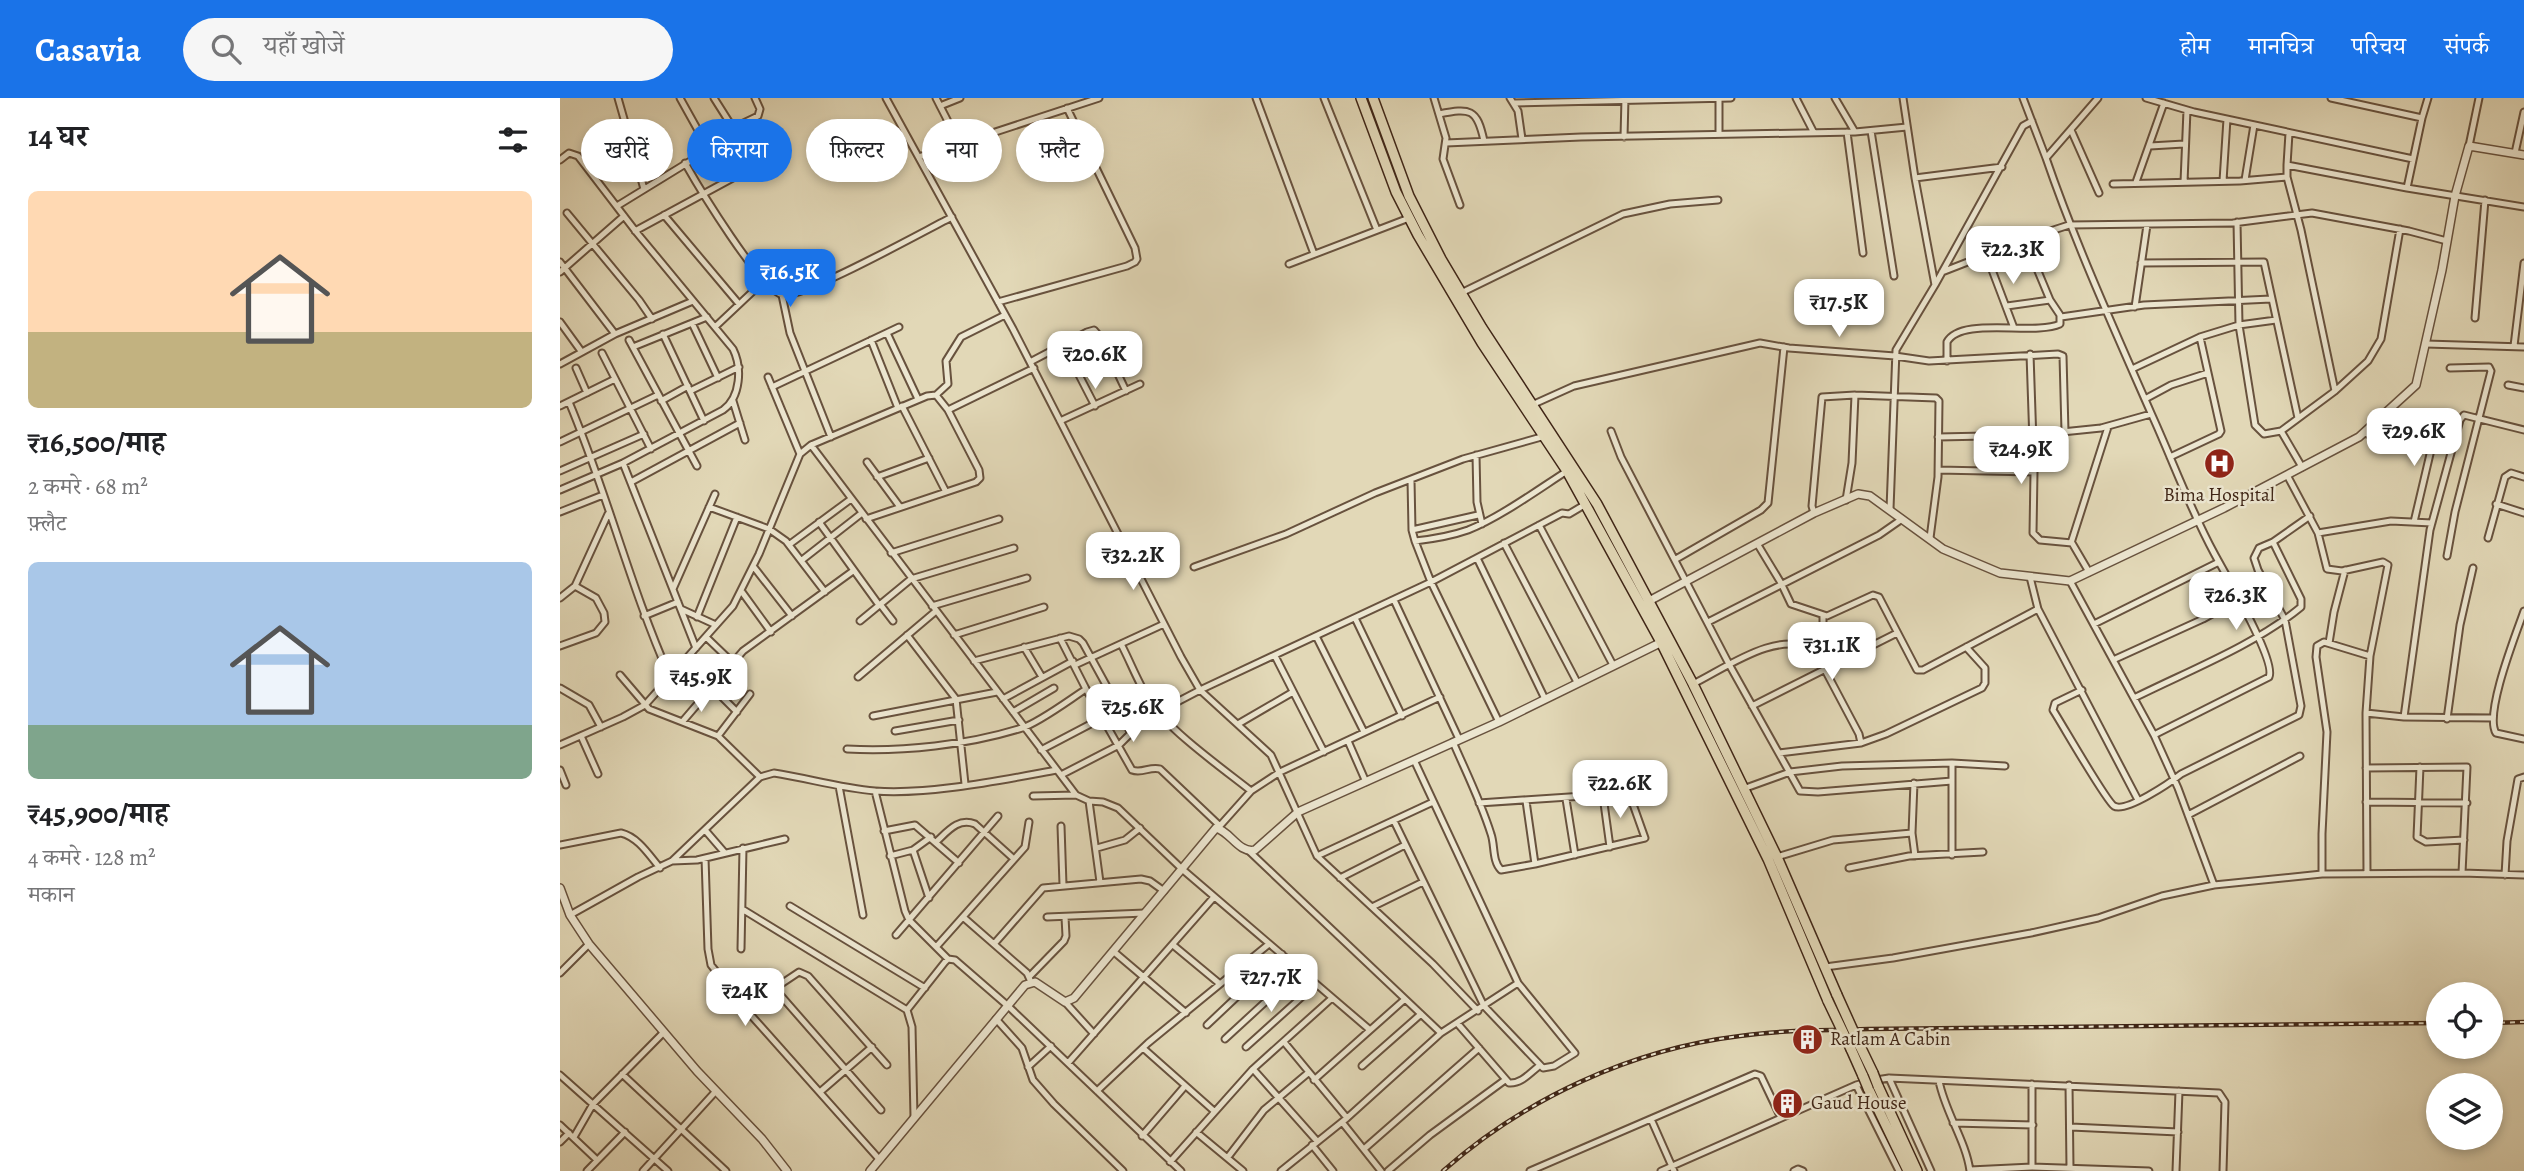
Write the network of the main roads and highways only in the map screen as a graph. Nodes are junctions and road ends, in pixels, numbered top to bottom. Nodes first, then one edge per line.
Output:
1 (1366, 99) edge
2 (1542, 424) junction
3 (1554, 443) junction
4 (1665, 640) junction
5 (1855, 1047) junction
6 (1873, 1087) junction
7 (1908, 1171) edge
8 (1917, 1171) edge

1 - 2 highway
1 - 2 highway
2 - 3 highway
2 - 3 highway
3 - 4 highway
3 - 4 highway
4 - 5 highway, bridge
4 - 5 highway, bridge
5 - 6 highway, bridge
5 - 6 highway, bridge
6 - 7 highway
6 - 8 highway

